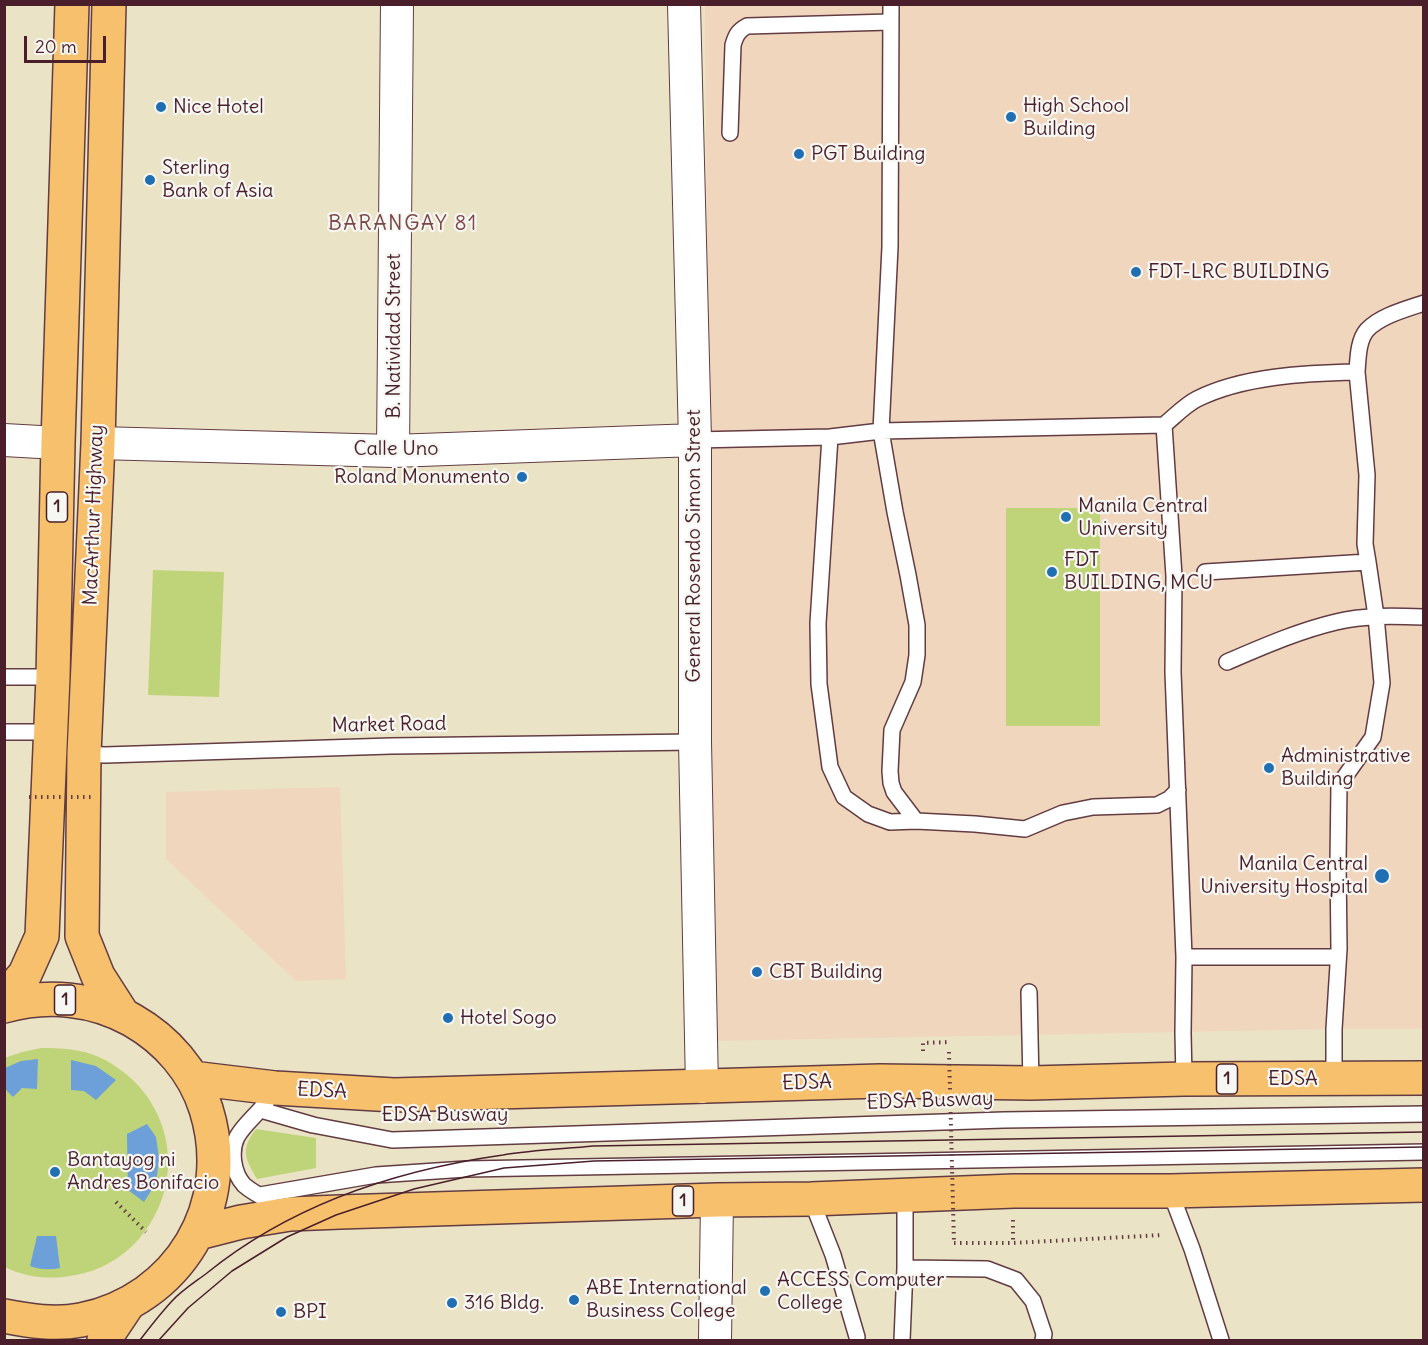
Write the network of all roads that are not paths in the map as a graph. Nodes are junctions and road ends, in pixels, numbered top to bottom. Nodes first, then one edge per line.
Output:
1 (72, 4) edge
2 (109, 4) edge
3 (397, 4) edge
4 (684, 4) edge
5 (891, 4) edge
6 (890, 22) junction
7 (730, 133) dead end
8 (1424, 303) edge
9 (1357, 372) junction
10 (1164, 425) junction
11 (881, 431) junction
12 (830, 437) junction
13 (4, 440) edge
14 (695, 440) junction
15 (58, 443) junction
16 (98, 443) junction
17 (393, 451) junction
18 (1368, 562) junction
19 (1205, 572) dead end
20 (1376, 616) junction
21 (1424, 617) edge
22 (1227, 662) dead end
23 (4, 677) edge
24 (53, 677) junction
25 (4, 732) edge
26 (50, 732) junction
27 (695, 742) junction
28 (84, 754) junction
29 (1178, 790) junction
30 (916, 821) junction
31 (1184, 957) junction
32 (1338, 957) junction
33 (1029, 992) dead end
34 (4, 999) edge
35 (4, 1006) edge
36 (123, 1015) junction
37 (192, 1078) junction
38 (1424, 1078) edge
39 (1184, 1079) junction
40 (1335, 1079) junction
41 (1031, 1083) junction
42 (702, 1087) junction
43 (268, 1099) junction
44 (1424, 1114) edge
45 (1424, 1152) edge
46 (1424, 1185) edge
47 (1170, 1191) junction
48 (260, 1195) junction
49 (905, 1195) junction
50 (811, 1199) junction
51 (717, 1200) junction
52 (290, 1214) junction
53 (198, 1233) junction
54 (905, 1268) junction
55 (128, 1304) junction
56 (4, 1316) edge
57 (857, 1337) dead end
58 (104, 1341) edge
59 (715, 1341) edge
60 (902, 1341) edge
61 (1043, 1341) edge
62 (1221, 1341) edge

1 - 15 main road, MacArthur Highway / 1
2 - 16 main road, MacArthur Highway / 1
3 - 17 street, B. Natividad Street
4 - 14 street, General Rosendo Simon Street
5 - 6 lane
6 - 7 lane
6 - 11 lane
8 - 9 lane
9 - 10 lane
9 - 18 lane
10 - 11 lane
10 - 29 lane
11 - 12 lane
11 - 30 lane
12 - 14 lane
12 - 30 lane
13 - 15 street
14 - 17 street, Calle Uno
14 - 27 street, General Rosendo Simon Street
15 - 24 main road, MacArthur Highway / 1
16 - 17 street, Calle Uno
16 - 28 main road, MacArthur Highway / 1
18 - 19 lane
18 - 20 lane
20 - 21 lane
20 - 22 lane
20 - 32 lane
23 - 24 lane
24 - 26 main road, MacArthur Highway / 1
25 - 26 lane
26 - 34 main road, MacArthur Highway / 1
27 - 28 lane, Market Road
27 - 42 street, General Rosendo Simon Street
28 - 36 main road, MacArthur Highway / 1
29 - 30 lane
29 - 31 lane
31 - 32 lane
31 - 39 lane
32 - 40 lane
33 - 41 lane
35 - 36 main road, 1
36 - 37 main road, 1
37 - 43 main road, EDSA / 1
37 - 53 main road, 1
38 - 40 main road, EDSA / 1
39 - 40 main road, EDSA / 1
39 - 41 main road, EDSA / 1
41 - 42 main road, EDSA / 1
42 - 43 main road, EDSA / 1
43 - 44 lane, EDSA Busway
43 - 48 lane
45 - 48 lane
46 - 47 main road, 1
47 - 49 main road, 1
47 - 62 lane
48 - 52 lane
49 - 50 main road, 1
49 - 54 lane
50 - 51 main road, 1
50 - 57 lane
51 - 52 main road, 1
51 - 59 street
52 - 53 main road, 1
53 - 55 main road, 1
54 - 60 lane
54 - 61 lane
55 - 56 main road, 1
55 - 58 main road

